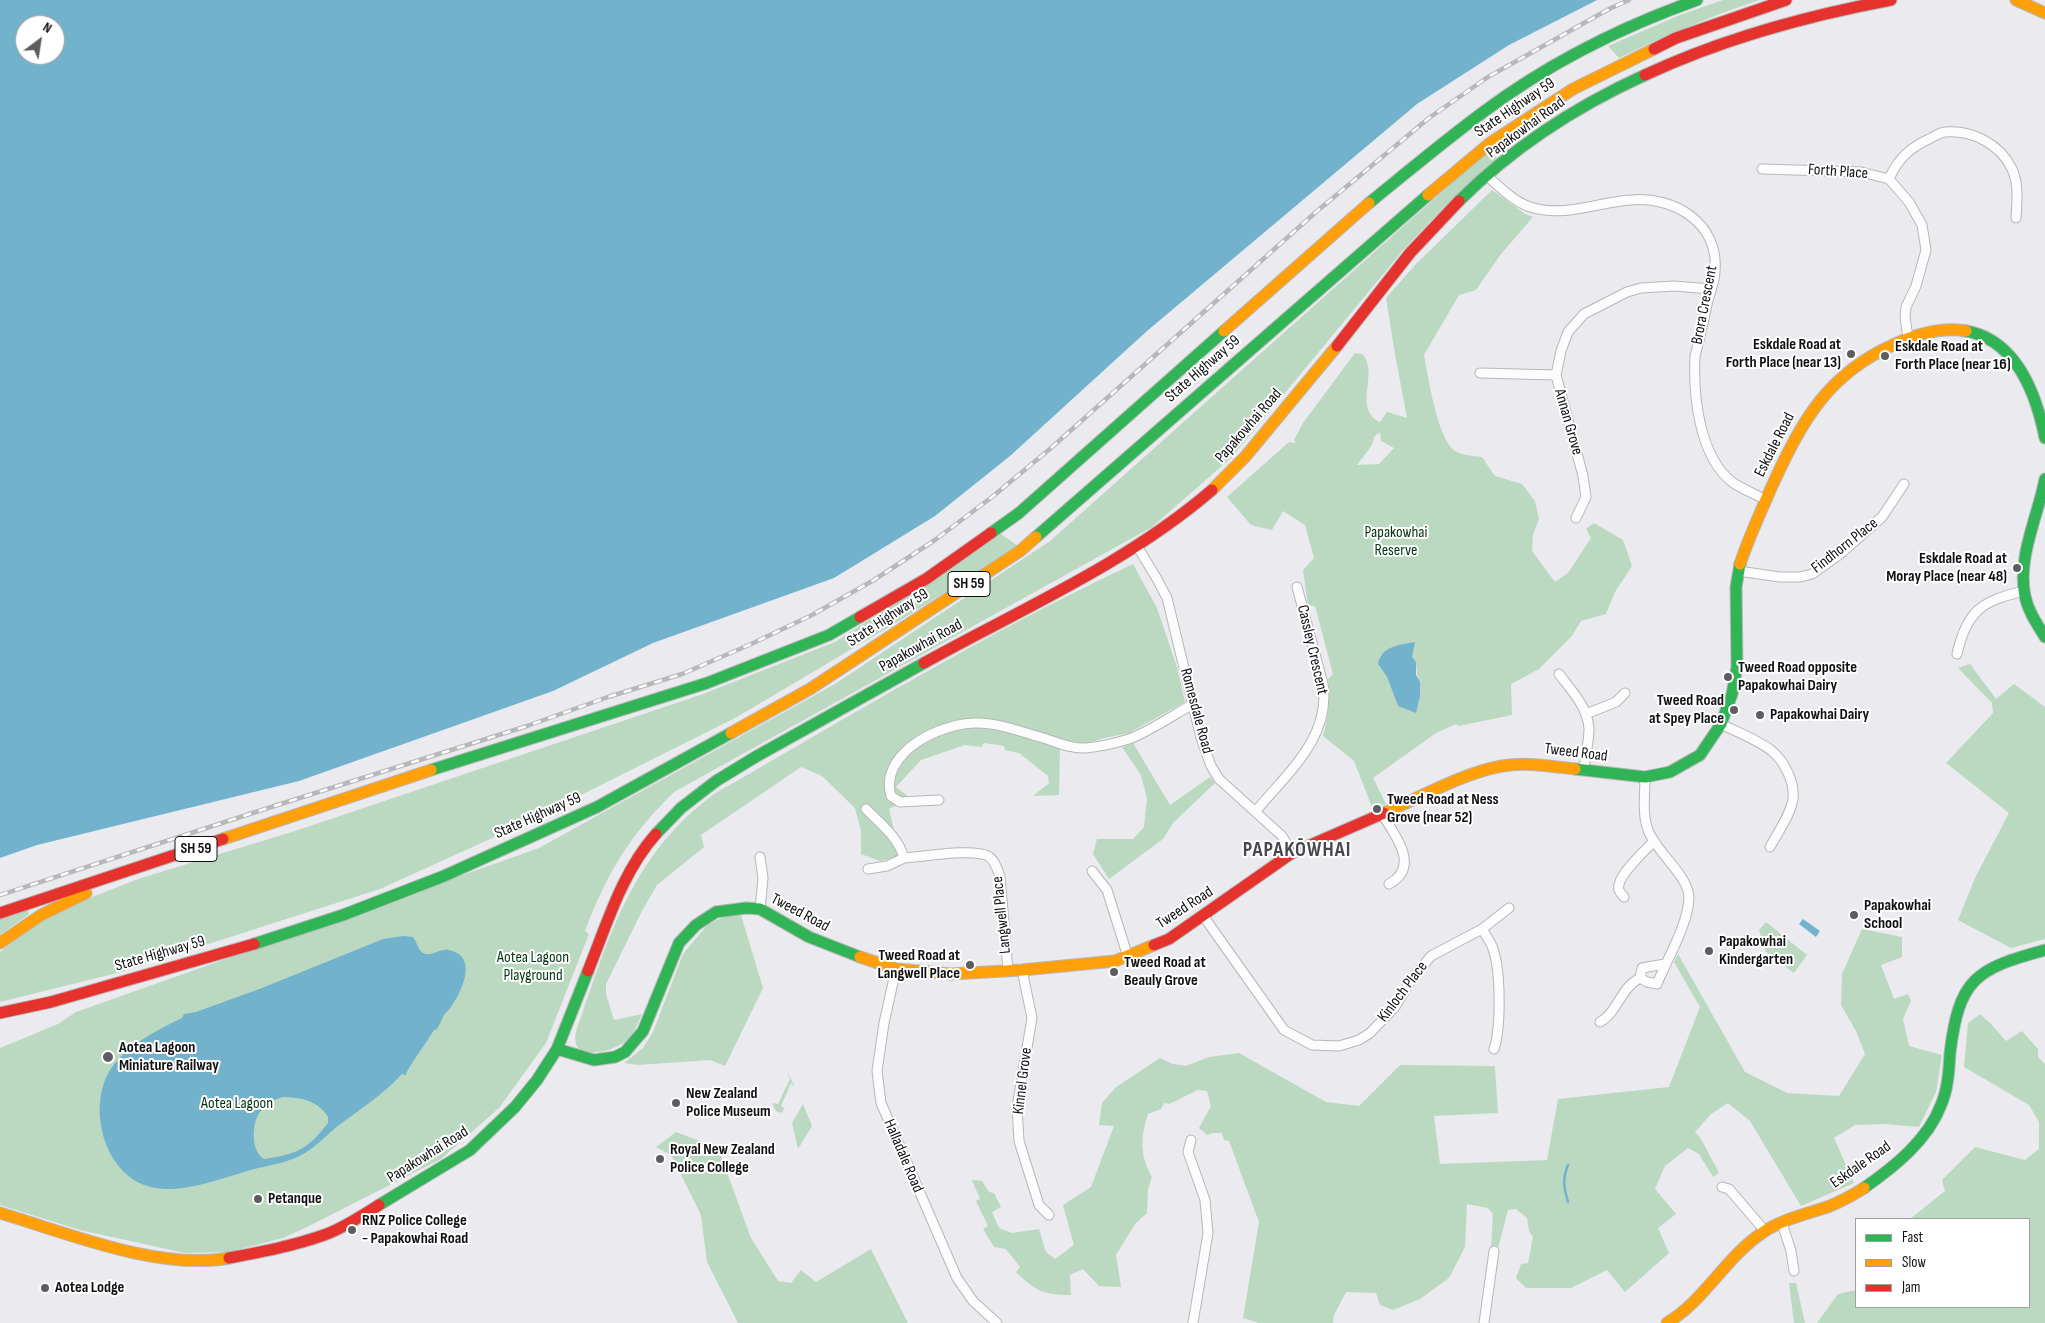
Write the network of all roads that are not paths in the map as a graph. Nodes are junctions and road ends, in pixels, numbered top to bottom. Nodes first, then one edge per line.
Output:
1 (1696, 0) edge
2 (1786, 0) edge
3 (1891, 0) edge
4 (2016, 0) edge
5 (2040, 11) edge
6 (1762, 169) dead end
7 (1487, 176) junction
8 (1889, 179) junction
9 (2016, 218) dead end
10 (1711, 289) junction
11 (1908, 338) junction
12 (1480, 373) dead end
13 (1556, 375) junction
14 (2045, 438) edge
15 (2045, 479) edge
16 (1904, 484) dead end
17 (1766, 500) junction
18 (1576, 518) dead end
19 (1137, 546) junction
20 (1738, 571) junction
21 (1297, 587) dead end
22 (2024, 591) junction
23 (2045, 637) edge
24 (1957, 654) dead end
25 (1559, 674) dead end
26 (1625, 693) dead end
27 (1193, 704) junction
28 (1586, 714) junction
29 (1721, 724) junction
30 (1584, 769) junction
31 (1645, 777) junction
32 (939, 800) dead end
33 (866, 809) dead end
34 (1256, 811) junction
35 (1382, 814) junction
36 (1654, 842) junction
37 (1770, 847) dead end
38 (1292, 853) junction
39 (760, 857) dead end
40 (904, 858) junction
41 (868, 870) dead end
42 (1092, 871) dead end
43 (124, 872) junction
44 (1389, 884) dead end
45 (1624, 897) dead end
46 (1509, 908) dead end
47 (760, 909) junction
48 (0, 913) edge
49 (1204, 916) junction
50 (1482, 929) junction
51 (0, 943) edge
52 (2045, 950) edge
53 (1128, 957) junction
54 (1665, 964) junction
55 (896, 969) junction
56 (1022, 970) junction
57 (1008, 971) junction
58 (1640, 978) junction
59 (51, 1002) junction
60 (0, 1013) edge
61 (0, 1021) edge
62 (1600, 1022) dead end
63 (557, 1049) junction
64 (1494, 1049) dead end
65 (1191, 1140) dead end
66 (1722, 1187) dead end
67 (1, 1213) edge
68 (1049, 1215) dead end
69 (1782, 1223) junction
70 (1765, 1231) junction
71 (1494, 1251) dead end
72 (1794, 1272) dead end
73 (997, 1323) edge
74 (1193, 1323) edge
75 (1484, 1323) edge
76 (1667, 1323) edge

1 - 43 street, State Highway 59 / SH 59
2 - 59 street, State Highway 59 / SH 59
3 - 7 street, Papakowhai Road
4 - 5 street
6 - 8 street, Forth Place
7 - 10 street, Brora Crescent
7 - 19 street, Papakowhai Road
8 - 9 street
8 - 11 street, Forth Place
10 - 13 street, Annan Grove
10 - 17 street, Brora Crescent
11 - 14 street, Eskdale Road
11 - 17 street, Eskdale Road
12 - 13 street
13 - 18 street, Annan Grove
15 - 22 street
16 - 20 street, Findhorn Place
17 - 20 street, Eskdale Road
19 - 27 street, Romesdale Road
19 - 63 street, Papakowhai Road
20 - 29 street, Tweed Road
21 - 34 street, Cassley Crescent
22 - 23 street
22 - 24 street
25 - 28 street
26 - 28 street
27 - 32 street
27 - 34 street, Romesdale Road
28 - 30 street
29 - 31 street, Tweed Road
29 - 37 street
30 - 31 street, Tweed Road
30 - 35 street, Tweed Road
31 - 36 street
33 - 40 street
34 - 38 street, Romesdale Road
35 - 38 street, Tweed Road
35 - 44 street
36 - 45 street
36 - 54 street
38 - 49 street, Tweed Road
39 - 47 street
40 - 41 street, Langwell Place
40 - 57 street, Langwell Place
42 - 53 street
43 - 48 street, State Highway 59 / SH 59
43 - 51 street
46 - 50 street, Kinloch Place
47 - 55 street, Tweed Road
47 - 63 street, Tweed Road
49 - 50 street, Kinloch Place
49 - 53 street, Tweed Road
50 - 64 street
52 - 69 street, Eskdale Road
53 - 56 street, Tweed Road
54 - 58 street
54 - 58 street
55 - 57 street, Tweed Road
55 - 73 street, Halladale Road
56 - 57 street, Tweed Road
56 - 68 street, Kinnel Grove
58 - 62 street
59 - 60 street, State Highway 59 / SH 59
59 - 61 street
63 - 67 street, Papakowhai Road
65 - 74 street
66 - 70 street
69 - 70 street, Eskdale Road
69 - 72 street
70 - 76 street, Eskdale Road
71 - 75 street

